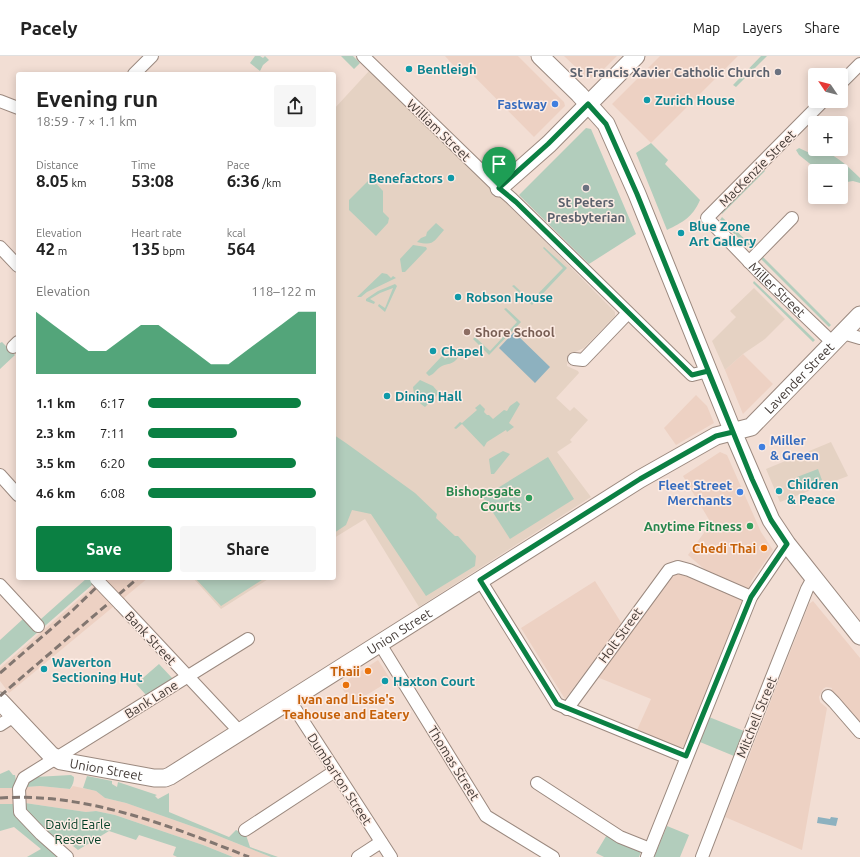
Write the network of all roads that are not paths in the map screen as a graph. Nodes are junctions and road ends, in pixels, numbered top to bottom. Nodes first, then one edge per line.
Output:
1 (152, 56) edge
2 (363, 56) edge
3 (540, 56) edge
4 (636, 56) edge
5 (860, 64) edge
6 (136, 72) edge
7 (848, 76) edge
8 (0, 101) edge
9 (588, 104) junction
10 (16, 107) edge
11 (816, 108) edge
12 (499, 188) junction
13 (707, 218) joint
14 (792, 218) dead end
15 (0, 247) edge
16 (749, 262) junction
17 (16, 264) edge
18 (628, 313) junction
19 (860, 315) edge
20 (838, 338) junction
21 (860, 338) edge
22 (574, 359) dead end
23 (708, 371) junction
24 (733, 432) junction
25 (0, 475) edge
26 (16, 493) edge
27 (787, 544) junction
28 (813, 578) junction
29 (98, 580) edge
30 (480, 580) junction
31 (0, 585) edge
32 (751, 597) junction
33 (38, 626) dead end
34 (860, 636) edge
35 (248, 639) dead end
36 (380, 644) junction
37 (188, 676) junction
38 (828, 696) dead end
39 (0, 701) edge
40 (290, 701) junction
41 (567, 709) junction
42 (7, 721) edge
43 (240, 732) junction
44 (860, 732) edge
45 (686, 756) junction
46 (55, 758) junction
47 (335, 771) junction
48 (538, 783) dead end
49 (245, 830) dead end
50 (381, 842) junction
51 (649, 853) edge
52 (67, 857) edge
53 (358, 857) edge
54 (391, 857) edge
55 (553, 857) edge
56 (702, 857) edge

1 - 6 street
2 - 12 street, William Street
3 - 9 street
4 - 9 street
5 - 7 street
8 - 10 street
9 - 12 street
9 - 23 street
11 - 13 street, MacKenzie Street
12 - 18 street, William Street
13 - 16 street, Miller Street
14 - 16 street
15 - 17 street
16 - 20 street, Miller Street
18 - 22 street
18 - 23 street, William Street
19 - 20 street, Lavender Street
20 - 21 street
20 - 24 street, Lavender Street
23 - 24 street
24 - 27 street
24 - 30 street, Union Street
25 - 26 street
27 - 28 street
27 - 32 street
28 - 34 street
28 - 56 street, Mitchell Street
29 - 37 street, Bank Street, bridge
30 - 36 street, Union Street
30 - 41 street
31 - 33 street
32 - 41 street, Holt Street
32 - 45 street
35 - 37 street, Bank Lane
36 - 40 street, Union Street
36 - 55 street, Thomas Street
37 - 43 street, Bank Street
37 - 46 street, Bank Lane
38 - 44 street
39 - 42 street
40 - 43 street, Union Street
40 - 47 street, Dumbarton Street
41 - 45 street
42 - 46 street
43 - 46 street, Union Street
45 - 51 street
46 - 52 street, Bank Lane
47 - 49 street
47 - 50 street, Dumbarton Street
48 - 51 street
50 - 53 street
50 - 54 street, Dumbarton Street

